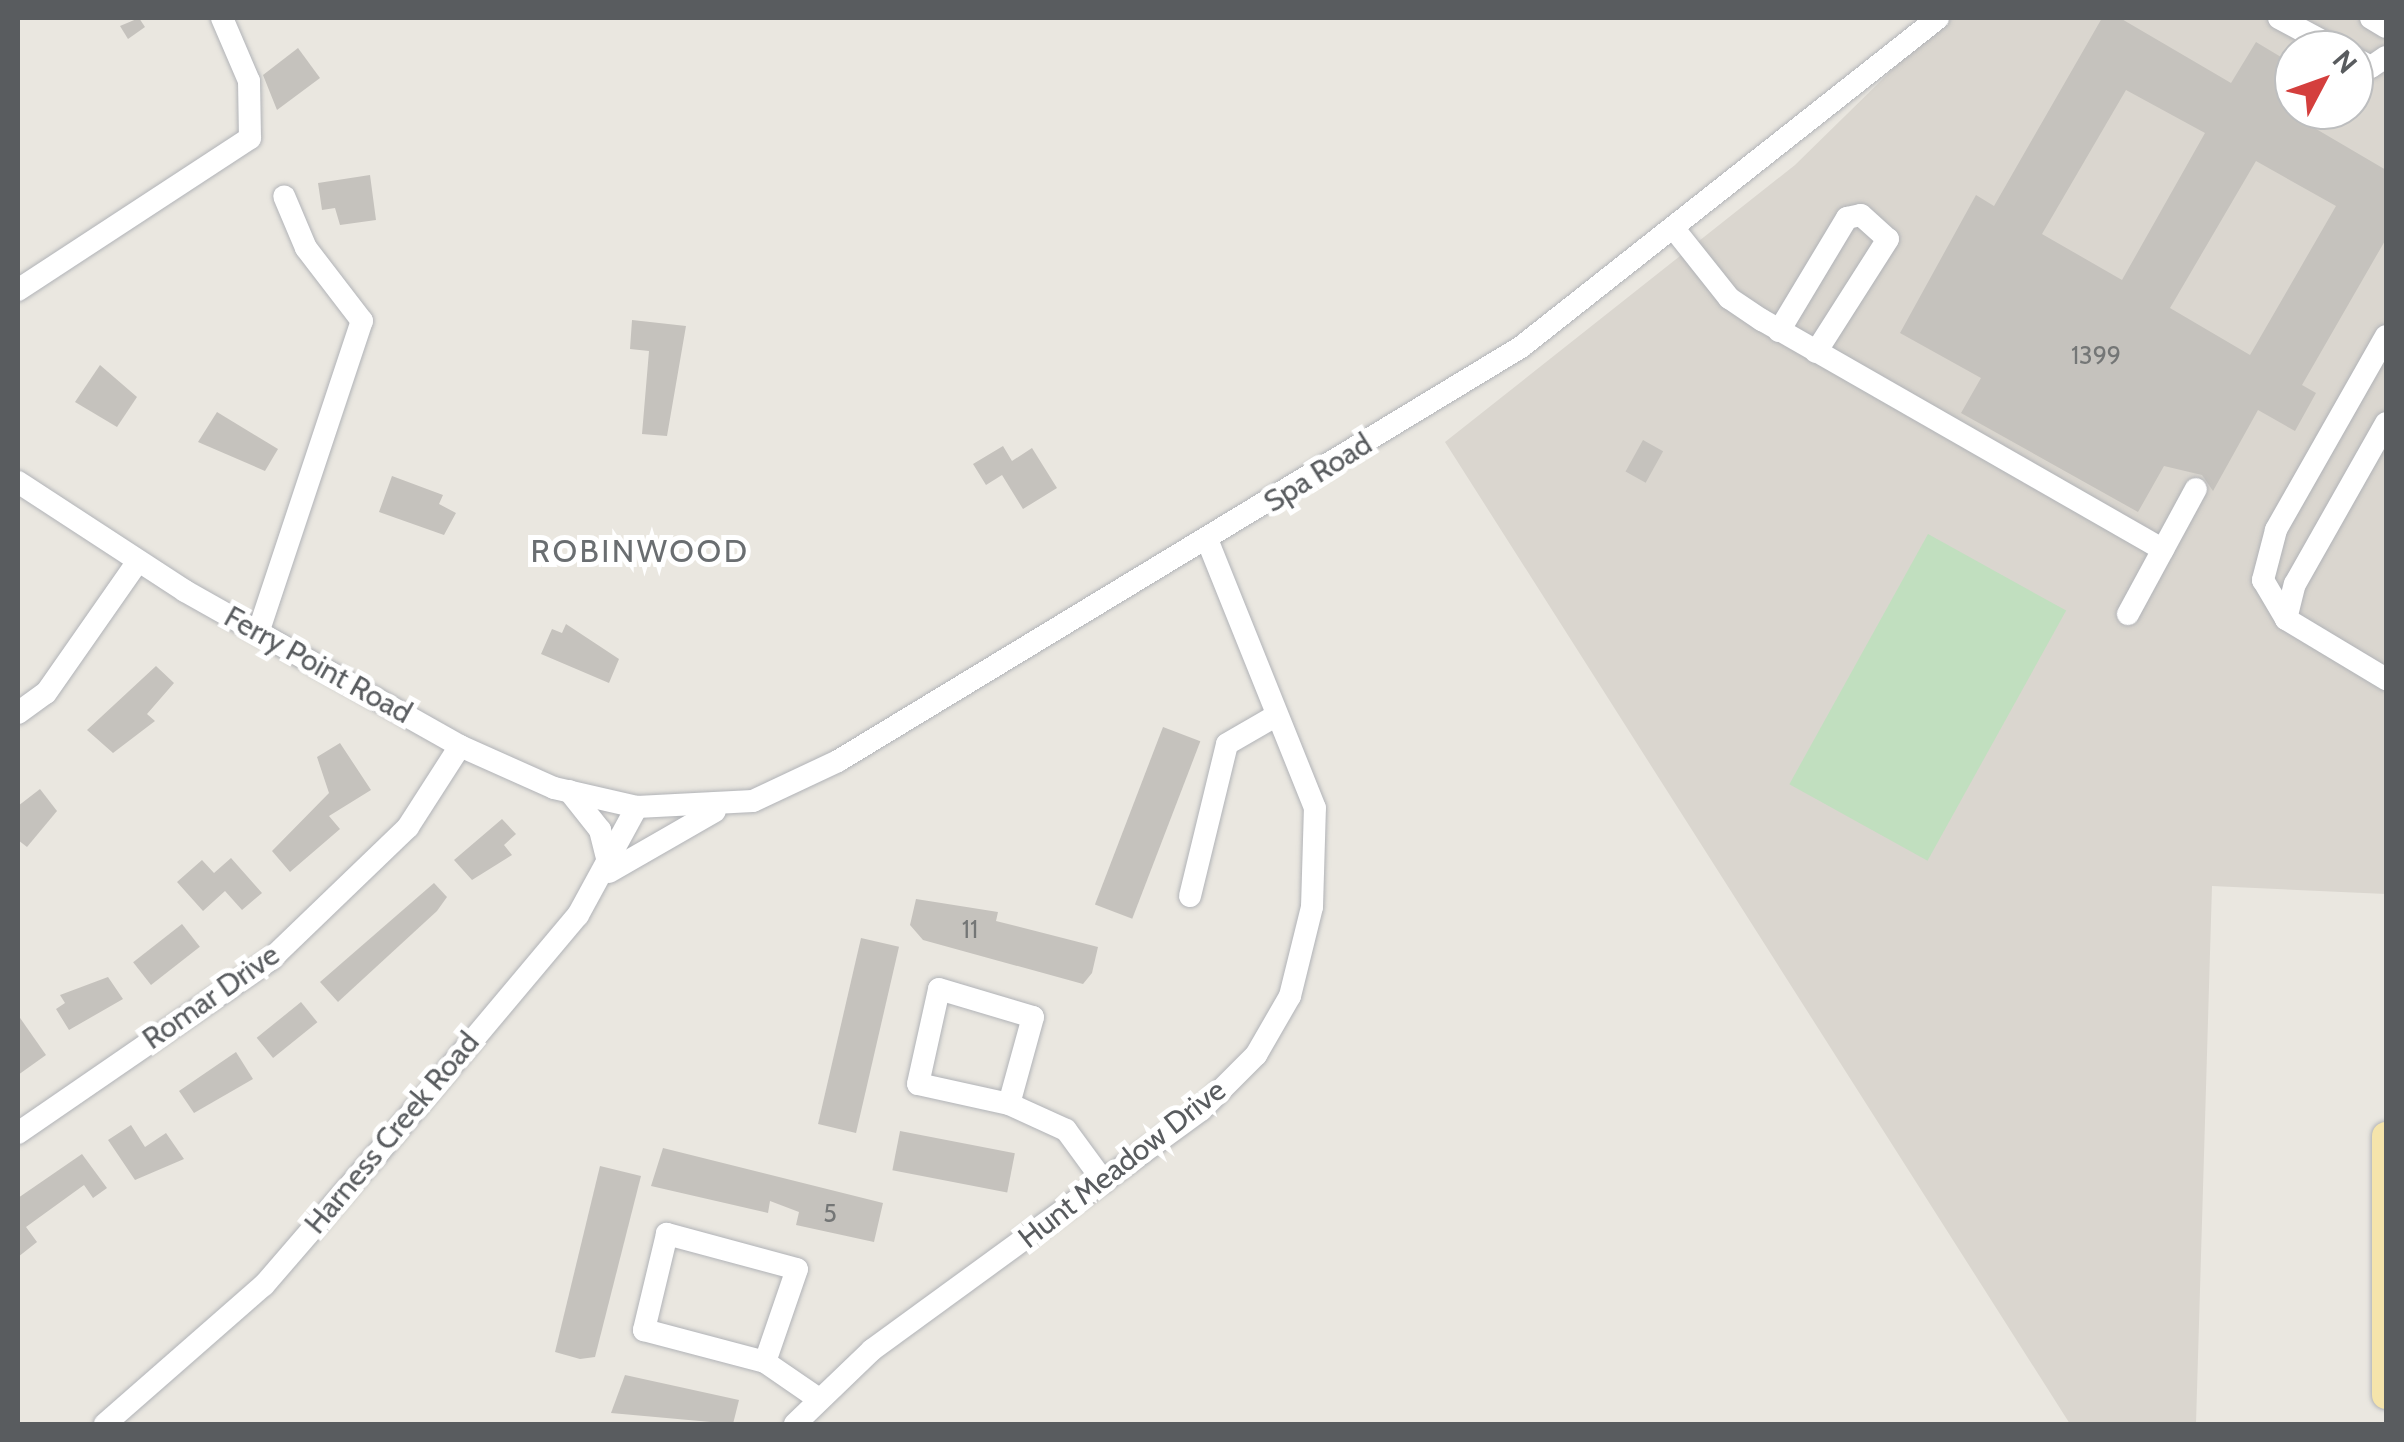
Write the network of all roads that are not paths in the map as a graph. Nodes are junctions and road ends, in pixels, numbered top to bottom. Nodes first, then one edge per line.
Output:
1 (222, 18) edge
2 (1938, 18) edge
3 (2279, 18) edge
4 (2371, 18) edge
5 (2386, 27) edge
6 (2302, 30) edge
7 (284, 196) dead end
8 (1675, 230) junction
9 (18, 290) edge
10 (1780, 330) junction
11 (2386, 336) edge
12 (1816, 352) junction
13 (2386, 423) edge
14 (18, 482) edge
15 (2196, 489) dead end
16 (1208, 542) junction
17 (2163, 550) junction
18 (138, 561) junction
19 (2128, 614) dead end
20 (2286, 618) junction
21 (259, 630) junction
22 (2386, 679) edge
23 (18, 713) edge
24 (1277, 715) junction
25 (460, 746) junction
26 (569, 791) junction
27 (726, 806) junction
28 (637, 807) junction
29 (606, 871) junction
30 (1190, 896) dead end
31 (1010, 1104) junction
32 (18, 1132) edge
33 (2386, 1136) edge
34 (1104, 1182) junction
35 (765, 1362) junction
36 (2386, 1395) edge
37 (816, 1397) junction
38 (104, 1424) edge
39 (795, 1424) edge

1 - 9 street
2 - 8 street, Spa Road
3 - 6 street
4 - 5 street
7 - 21 street
8 - 10 street
8 - 16 street, Spa Road
10 - 12 street
10 - 12 street
11 - 20 street
12 - 17 street
13 - 20 street
14 - 18 street, Ferry Point Road
15 - 17 street
16 - 24 street, Hunt Meadow Drive
16 - 27 street, Spa Road
17 - 19 street
18 - 21 street, Ferry Point Road
18 - 23 street
20 - 22 street
21 - 25 street, Ferry Point Road
24 - 30 street
24 - 34 street, Hunt Meadow Drive
25 - 26 street, Ferry Point Road
25 - 32 street, Romar Drive
26 - 28 street, Ferry Point Road
26 - 29 street
27 - 28 street, Spa Road
27 - 29 street
28 - 29 street, Harness Creek Road
29 - 38 street, Harness Creek Road
31 - 31 street
31 - 34 street
33 - 36 main road
34 - 37 street, Hunt Meadow Drive
35 - 35 street
35 - 37 street
37 - 39 street, Hunt Meadow Drive

